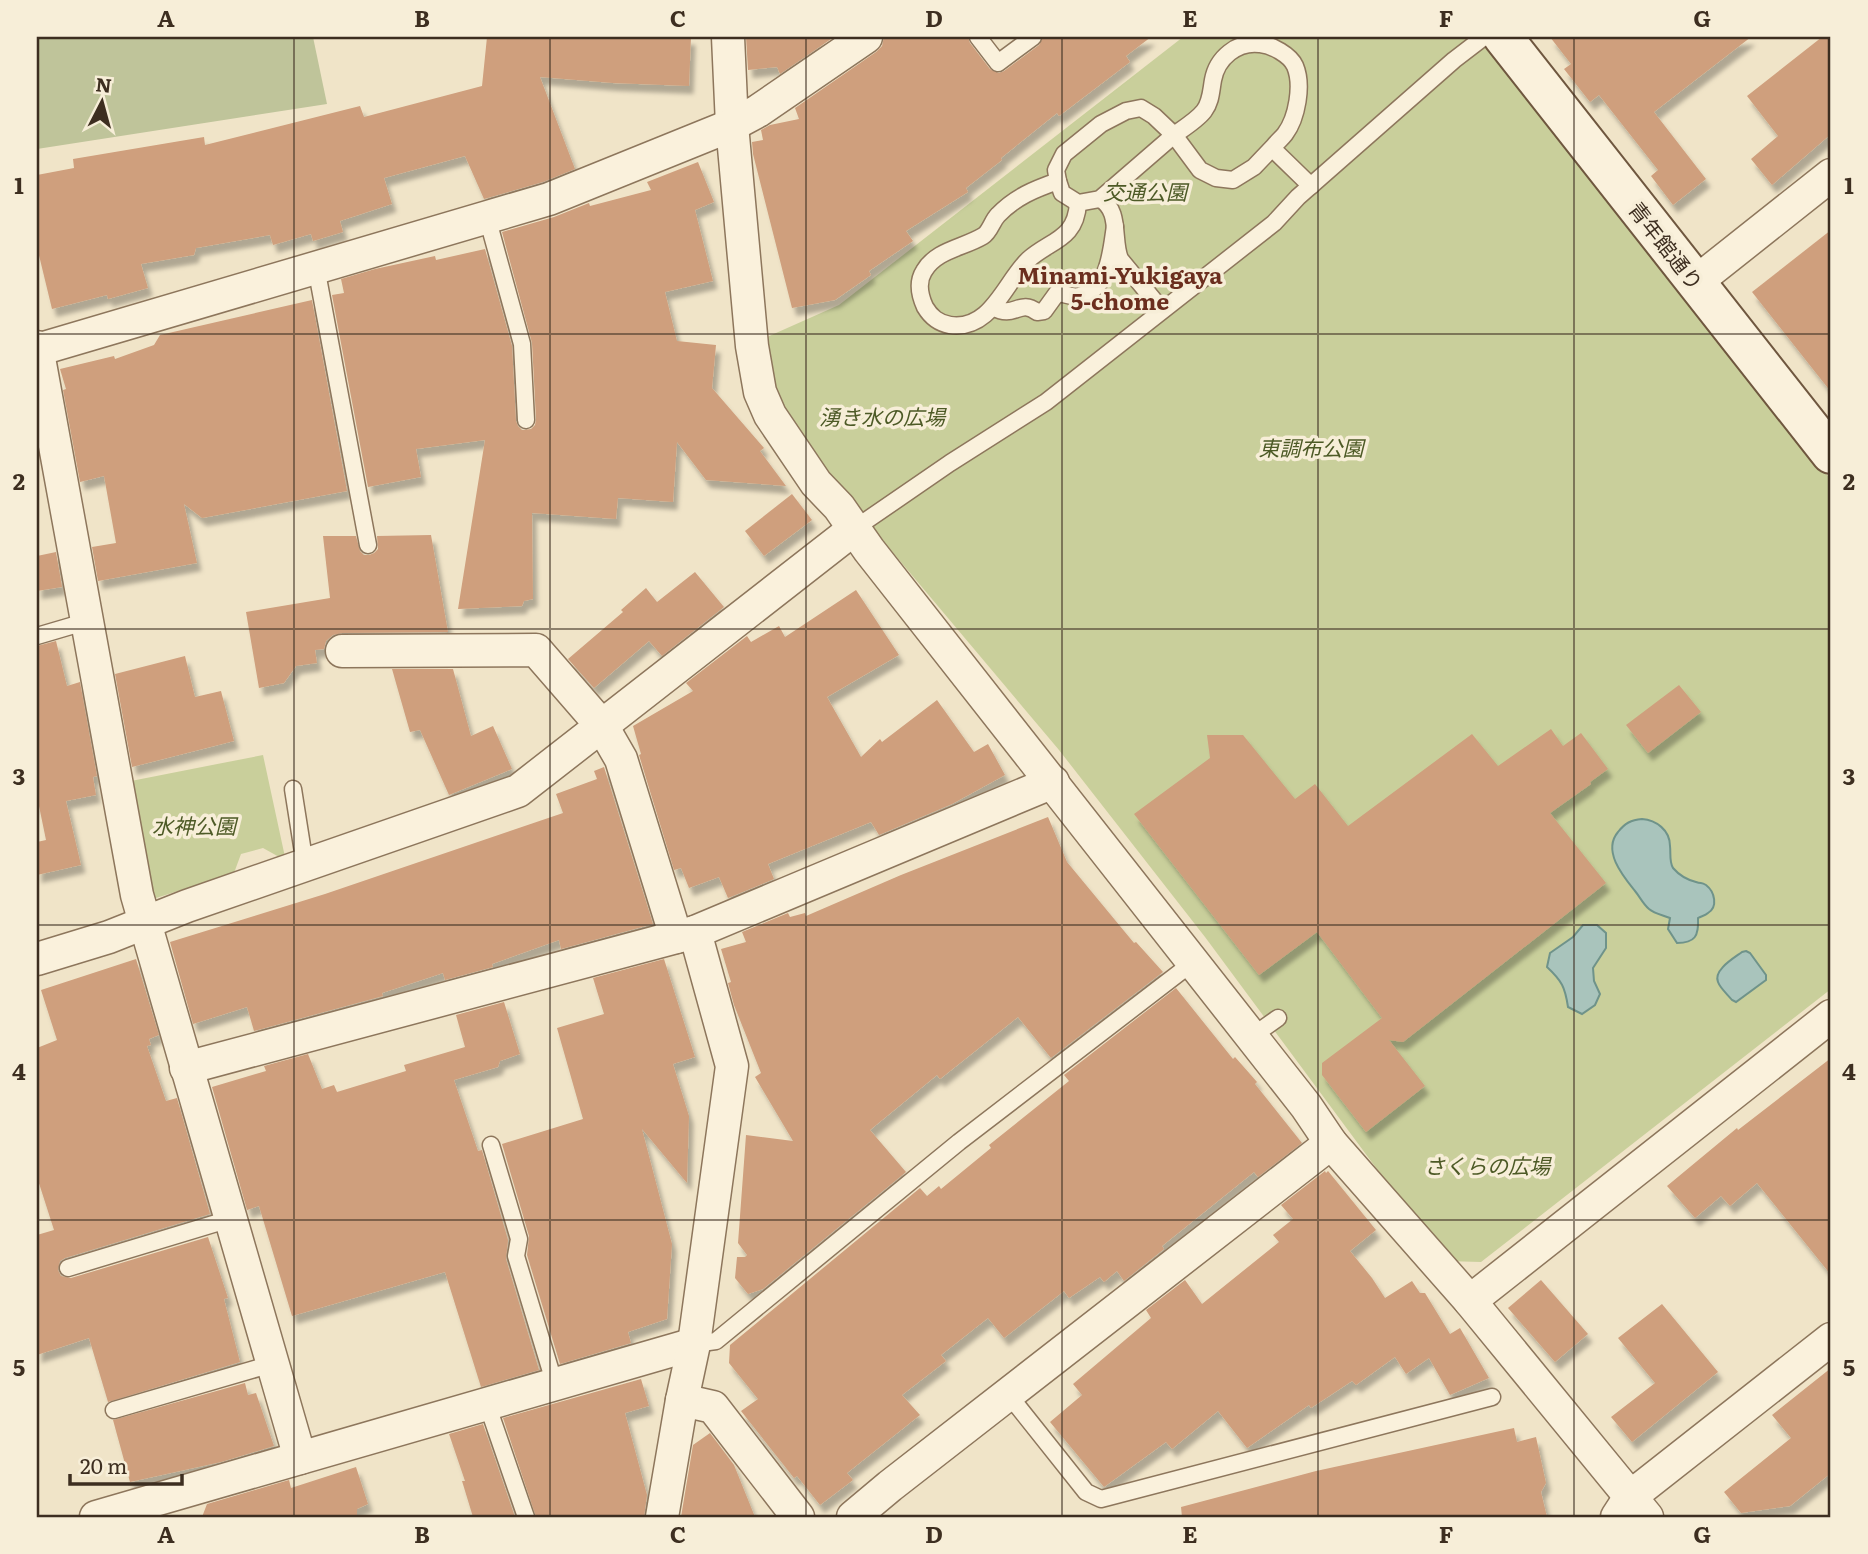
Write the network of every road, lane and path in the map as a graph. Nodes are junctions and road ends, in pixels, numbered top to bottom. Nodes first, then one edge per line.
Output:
1 (728, 37) edge
2 (866, 37) edge
3 (978, 37) edge
4 (1033, 37) edge
5 (1484, 37) edge
6 (1503, 37) edge
7 (732, 125) junction
8 (1174, 135) junction
9 (1274, 146) junction
10 (1831, 175) edge
11 (1058, 181) junction
12 (1311, 186) junction
13 (1100, 199) junction
14 (1078, 203) junction
15 (487, 217) junction
16 (1115, 226) junction
17 (316, 267) junction
18 (1696, 282) junction
19 (993, 307) junction
20 (1162, 310) junction
21 (37, 349) edge
22 (526, 420) dead end
23 (1831, 454) edge
24 (854, 529) junction
25 (368, 545) dead end
26 (88, 621) junction
27 (37, 636) edge
28 (342, 651) dead end
29 (602, 726) junction
30 (1053, 782) junction
31 (293, 789) dead end
32 (305, 865) junction
33 (144, 922) junction
34 (686, 935) junction
35 (37, 959) edge
36 (1192, 963) junction
37 (1831, 1016) edge
38 (1278, 1018) dead end
39 (1251, 1037) junction
40 (186, 1068) junction
41 (1331, 1143) junction
42 (491, 1145) dead end
43 (230, 1219) junction
44 (68, 1268) dead end
45 (1469, 1301) junction
46 (1831, 1339) edge
47 (694, 1344) junction
48 (272, 1364) junction
49 (555, 1385) junction
50 (1008, 1394) junction
51 (1492, 1397) dead end
52 (682, 1400) junction
53 (487, 1404) junction
54 (114, 1410) dead end
55 (300, 1458) junction
56 (1631, 1510) edge
57 (96, 1517) edge
58 (526, 1517) edge
59 (662, 1517) edge
60 (798, 1517) edge
61 (853, 1517) edge

1 - 7 street
2 - 7 street
3 - 4 lane
5 - 12 lane
6 - 18 street, 青年館通り
7 - 15 street
7 - 24 street
8 - 9 lane
8 - 9 lane
8 - 11 lane
8 - 13 lane
9 - 12 lane
10 - 18 street
11 - 14 lane
11 - 19 lane
12 - 20 lane
13 - 14 lane
13 - 16 lane
14 - 19 lane
15 - 17 street
15 - 22 lane
16 - 19 lane
16 - 20 lane
17 - 21 street
17 - 25 lane
18 - 23 street, 青年館通り
20 - 24 lane
21 - 26 street
24 - 29 street
24 - 30 street
26 - 27 lane
26 - 33 street
28 - 29 street
29 - 32 street
29 - 34 street
30 - 34 street
30 - 36 street
31 - 32 lane
32 - 33 street
33 - 35 street
33 - 40 street
34 - 40 street
34 - 47 street
36 - 39 street
36 - 47 lane
37 - 45 street
38 - 39 lane
39 - 41 street
40 - 43 street
41 - 45 street
41 - 50 street
42 - 49 lane
43 - 44 lane
43 - 48 street
45 - 56 street
46 - 56 street
47 - 49 street
47 - 52 street
48 - 54 lane
48 - 55 street
49 - 53 street
50 - 51 lane
50 - 61 street
52 - 59 street
52 - 60 street
53 - 55 street
53 - 58 lane
55 - 57 street

